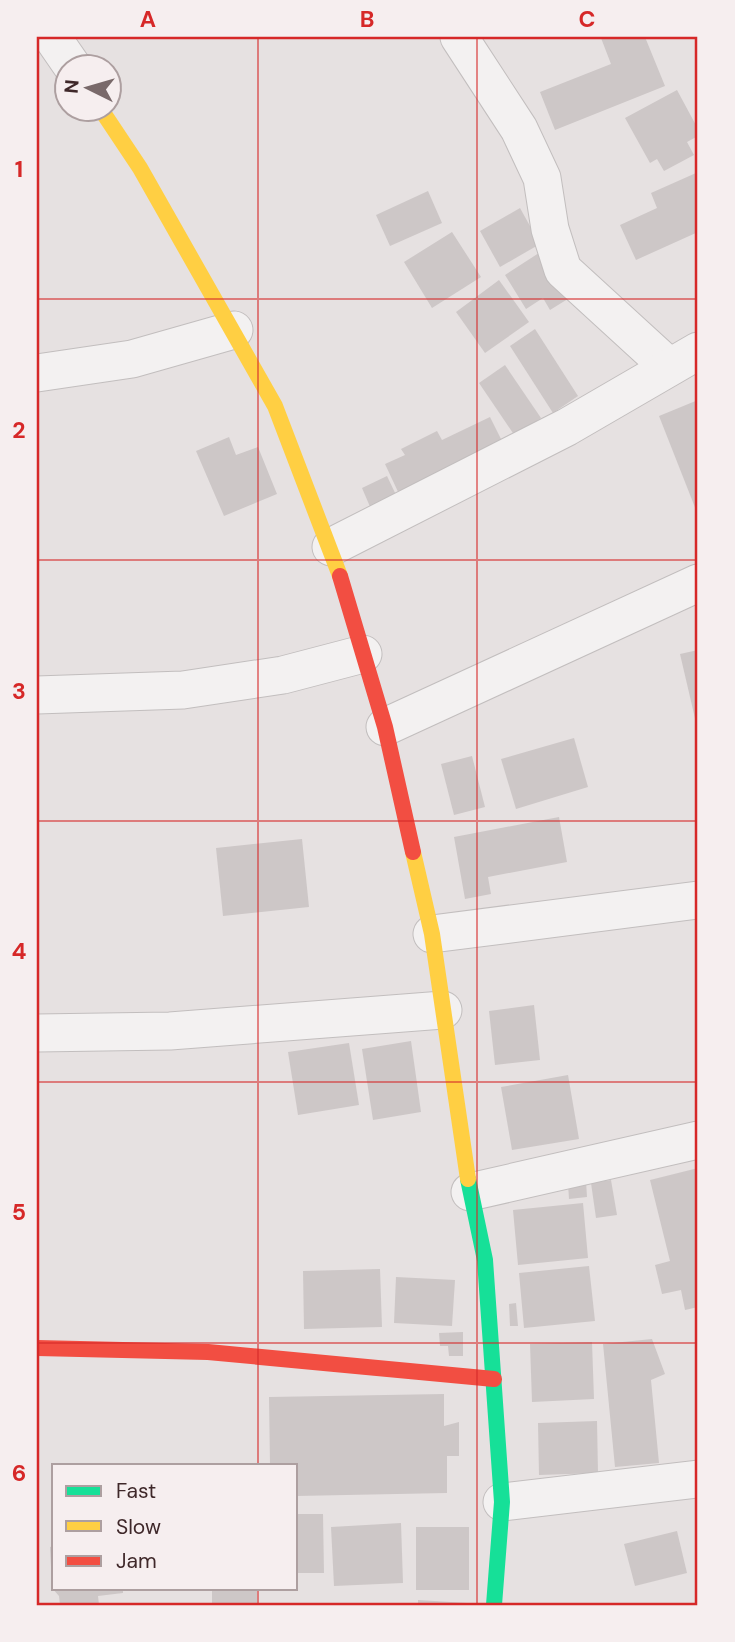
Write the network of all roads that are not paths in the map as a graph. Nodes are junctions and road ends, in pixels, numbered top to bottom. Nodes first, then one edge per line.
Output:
1 (52, 37) edge
2 (459, 37) edge
3 (62, 52) edge
4 (109, 122) edge
5 (234, 330) junction
6 (684, 359) edge
7 (37, 373) edge
8 (331, 547) junction
9 (698, 583) edge
10 (363, 654) junction
11 (37, 695) edge
12 (385, 727) junction
13 (698, 900) edge
14 (432, 934) junction
15 (443, 1010) junction
16 (37, 1033) edge
17 (698, 1140) edge
18 (470, 1192) junction
19 (37, 1348) edge
20 (494, 1379) junction
21 (698, 1479) edge
22 (502, 1502) junction
23 (494, 1605) edge

1 - 3 street
2 - 6 street
4 - 5 street
5 - 7 street
5 - 8 street
6 - 8 street
8 - 10 street
9 - 12 street
10 - 11 street
10 - 12 street
12 - 14 street
13 - 14 street
14 - 15 street
15 - 16 street
15 - 18 street
17 - 18 street
18 - 20 street
19 - 20 street
20 - 22 street
21 - 22 street
22 - 23 street

